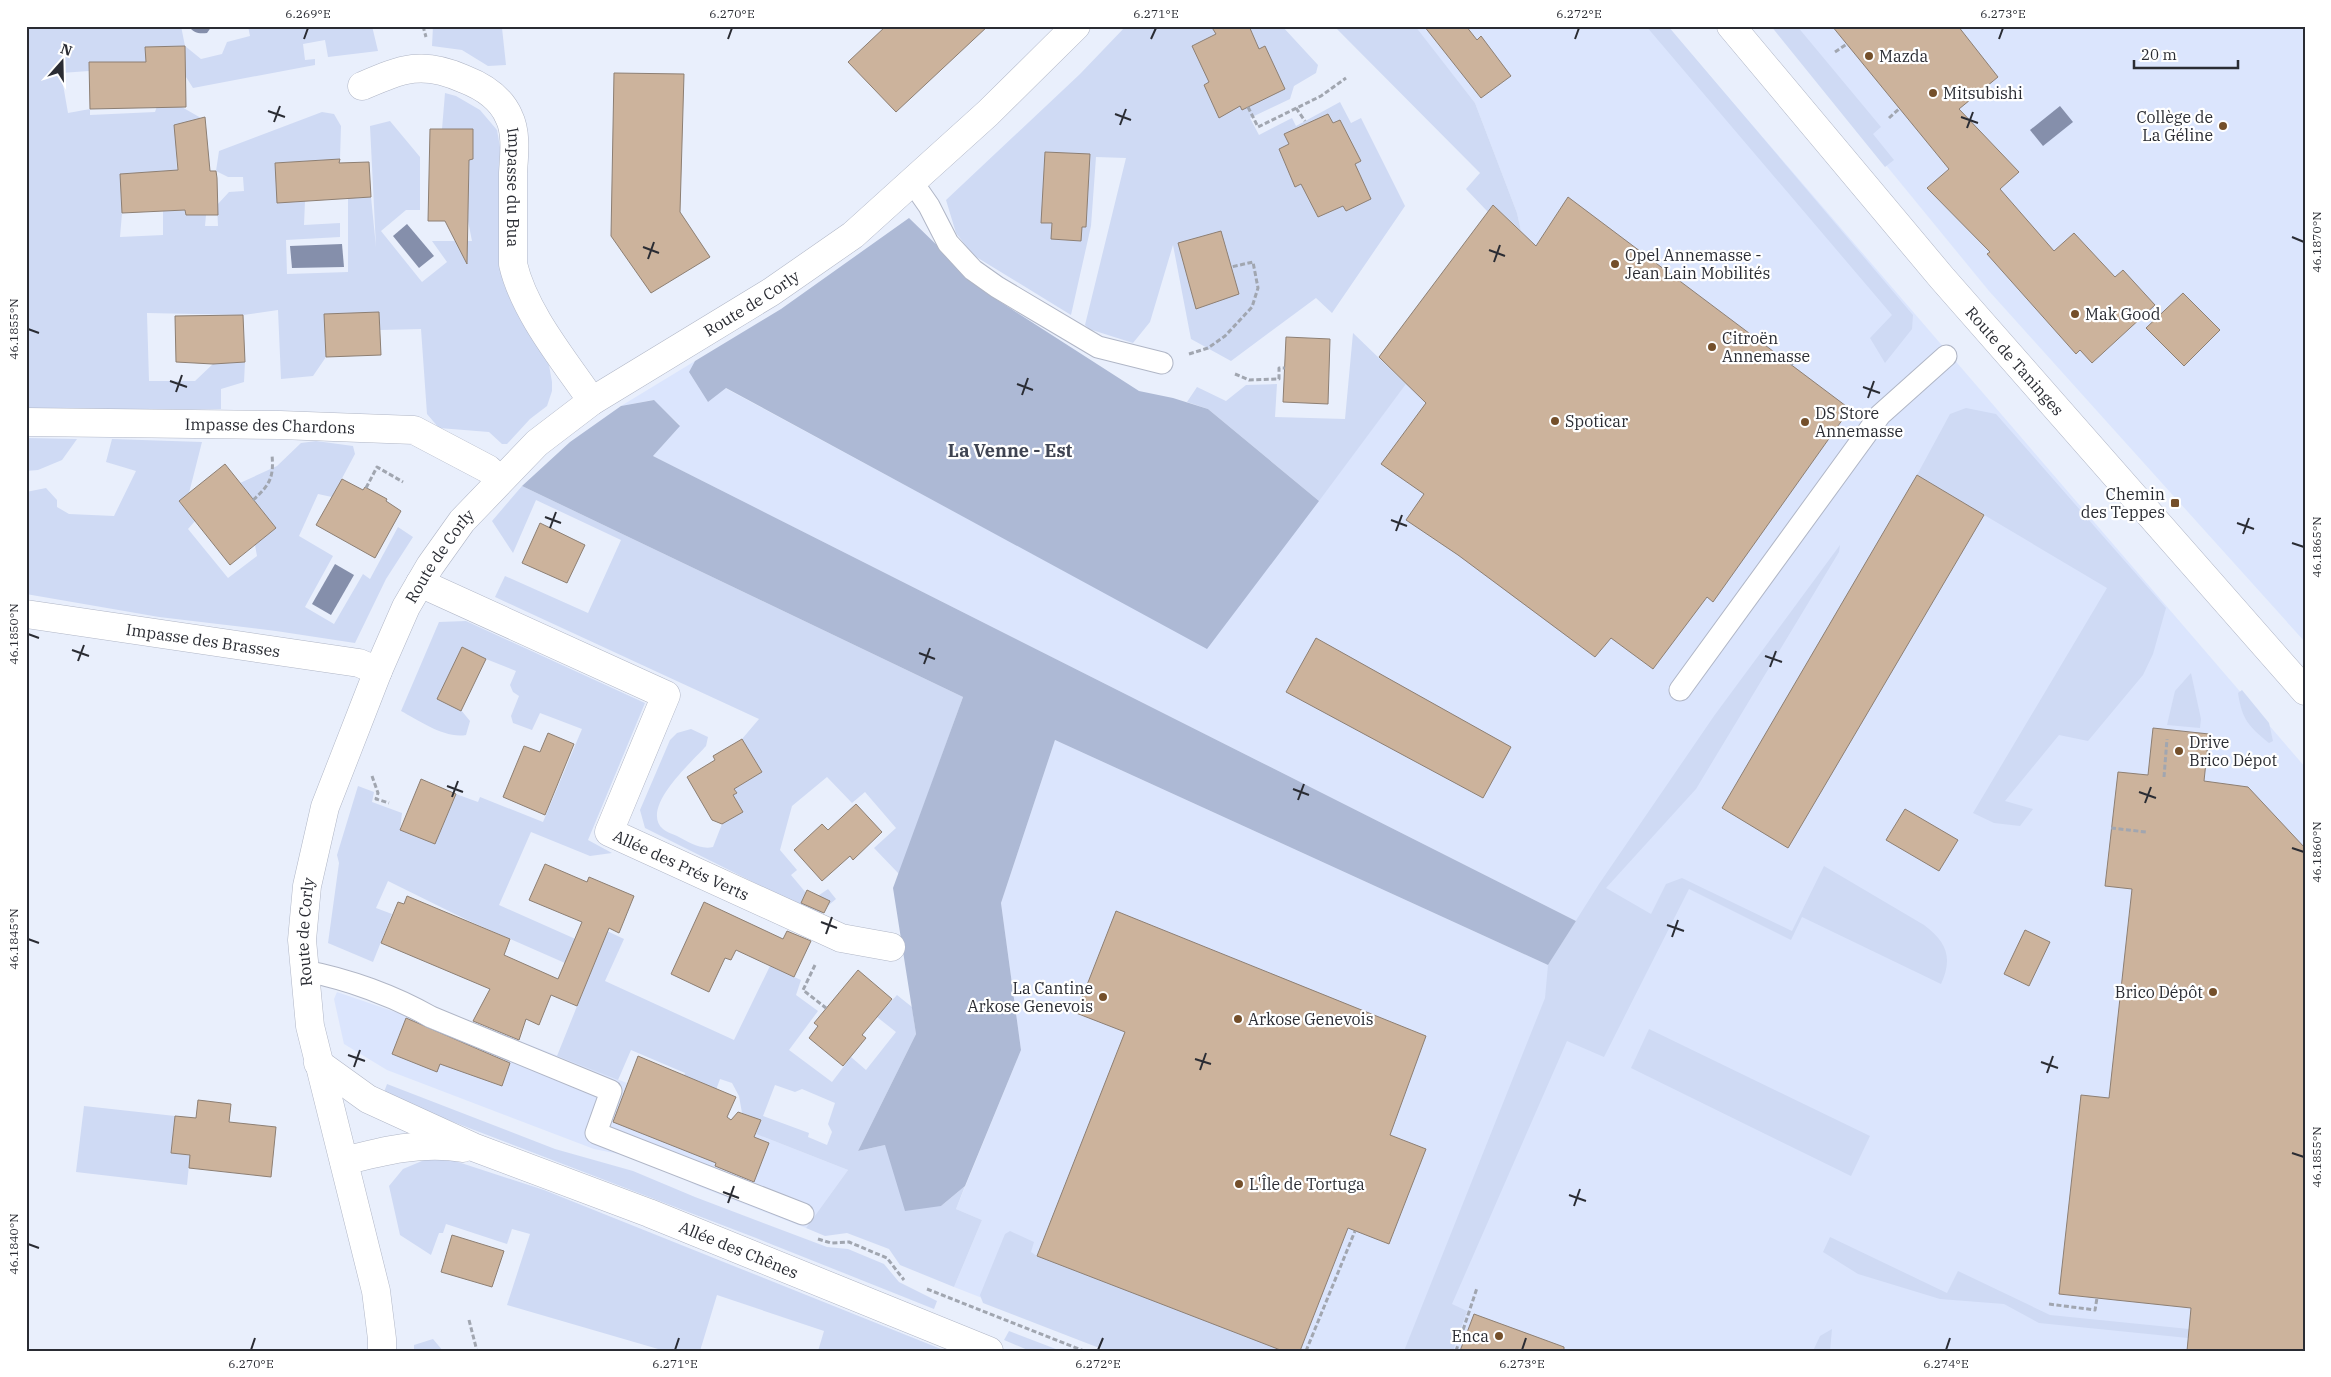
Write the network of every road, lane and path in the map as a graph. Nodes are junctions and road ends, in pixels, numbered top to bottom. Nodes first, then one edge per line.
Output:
1 (1076, 26) edge
2 (1731, 26) edge
3 (1846, 44) dead end
4 (1835, 52) dead end
5 (1346, 78) dead end
6 (362, 86) dead end
7 (1248, 106) dead end
8 (1296, 108) junction
9 (1900, 108) dead end
10 (1889, 118) dead end
11 (1305, 120) dead end
12 (912, 183) junction
13 (1231, 267) dead end
14 (1799, 355) dead end
15 (1946, 356) dead end
16 (1162, 363) joint
17 (1791, 365) dead end
18 (1284, 368) dead end
19 (1235, 374) dead end
20 (592, 401) junction
21 (26, 422) edge
22 (271, 448) dead end
23 (500, 480) junction
24 (403, 482) dead end
25 (366, 488) dead end
26 (253, 500) dead end
27 (420, 583) junction
28 (26, 614) edge
29 (378, 671) junction
30 (1680, 690) dead end
31 (2305, 691) edge
32 (2167, 739) dead end
33 (2164, 777) dead end
34 (378, 793) dead end
35 (389, 803) dead end
36 (2111, 828) dead end
37 (2146, 832) dead end
38 (891, 947) dead end
39 (815, 965) dead end
40 (305, 972) junction
41 (826, 1008) dead end
42 (318, 1063) junction
43 (489, 1153) junction
44 (344, 1161) junction
45 (803, 1214) dead end
46 (1355, 1231) dead end
47 (1477, 1288) dead end
48 (2096, 1298) dead end
49 (2049, 1304) dead end
50 (469, 1320) dead end
51 (382, 1351) edge
52 (477, 1351) edge
53 (989, 1351) edge
54 (1306, 1351) edge
55 (1456, 1351) edge

1 - 12 street, Route de Corly
2 - 31 street, Route de Taninges
3 - 4 path
5 - 8 path
6 - 20 street, Impasse du Bua
7 - 8 path
8 - 11 path
9 - 10 path
12 - 16 lane
12 - 20 street, Route de Corly
13 - 16 path
14 - 17 path
15 - 30 lane
18 - 19 path
20 - 23 street, Route de Corly
21 - 23 street, Impasse des Chardons
22 - 26 path
23 - 27 street, Route de Corly
24 - 25 path
27 - 29 street, Route de Corly
27 - 38 street, Allée des Prés Verts
28 - 29 street, Impasse des Brasses
29 - 40 street, Route de Corly
32 - 33 path
34 - 35 path
36 - 37 path
39 - 41 path
40 - 42 street, Route de Corly
40 - 45 lane
42 - 43 street, Allée des Chênes
42 - 44 street, Route de Corly
43 - 44 street, Allée des Chênes
43 - 53 street, Allée des Chênes
44 - 51 street, Route de Corly
46 - 54 path
47 - 55 path
48 - 49 path
50 - 52 path

